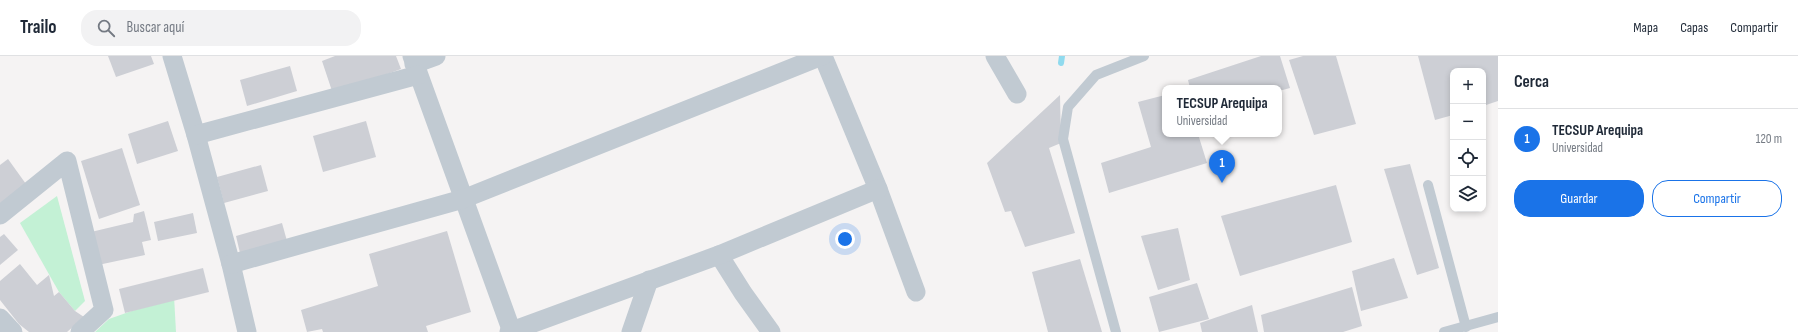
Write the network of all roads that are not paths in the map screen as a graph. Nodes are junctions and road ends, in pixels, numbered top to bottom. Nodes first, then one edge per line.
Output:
1 (172, 56) edge
2 (436, 56) edge
3 (822, 56) edge
4 (995, 56) edge
5 (1144, 56) edge
6 (415, 65) edge
7 (1017, 94) dead end
8 (196, 135) junction
9 (1428, 185) dead end
10 (878, 189) junction
11 (463, 199) junction
12 (0, 216) edge
13 (719, 255) junction
14 (231, 264) junction
15 (649, 280) junction
16 (916, 292) dead end
17 (1498, 317) edge
18 (0, 318) edge
19 (1464, 330) edge
20 (13, 332) edge
21 (80, 332) edge
22 (247, 332) edge
23 (511, 332) edge
24 (632, 332) edge
25 (771, 332) edge
26 (1116, 332) edge
27 (1444, 332) edge

1 - 8 street
2 - 6 street
3 - 10 street
3 - 11 street
4 - 7 street
5 - 26 lane
6 - 8 street
6 - 11 street
8 - 14 street
9 - 19 lane
10 - 13 street
10 - 16 street
11 - 14 street
11 - 23 street
12 - 21 street
13 - 15 street
13 - 25 street
14 - 22 street
15 - 23 street
15 - 24 street
17 - 19 lane
18 - 20 street
19 - 27 lane

